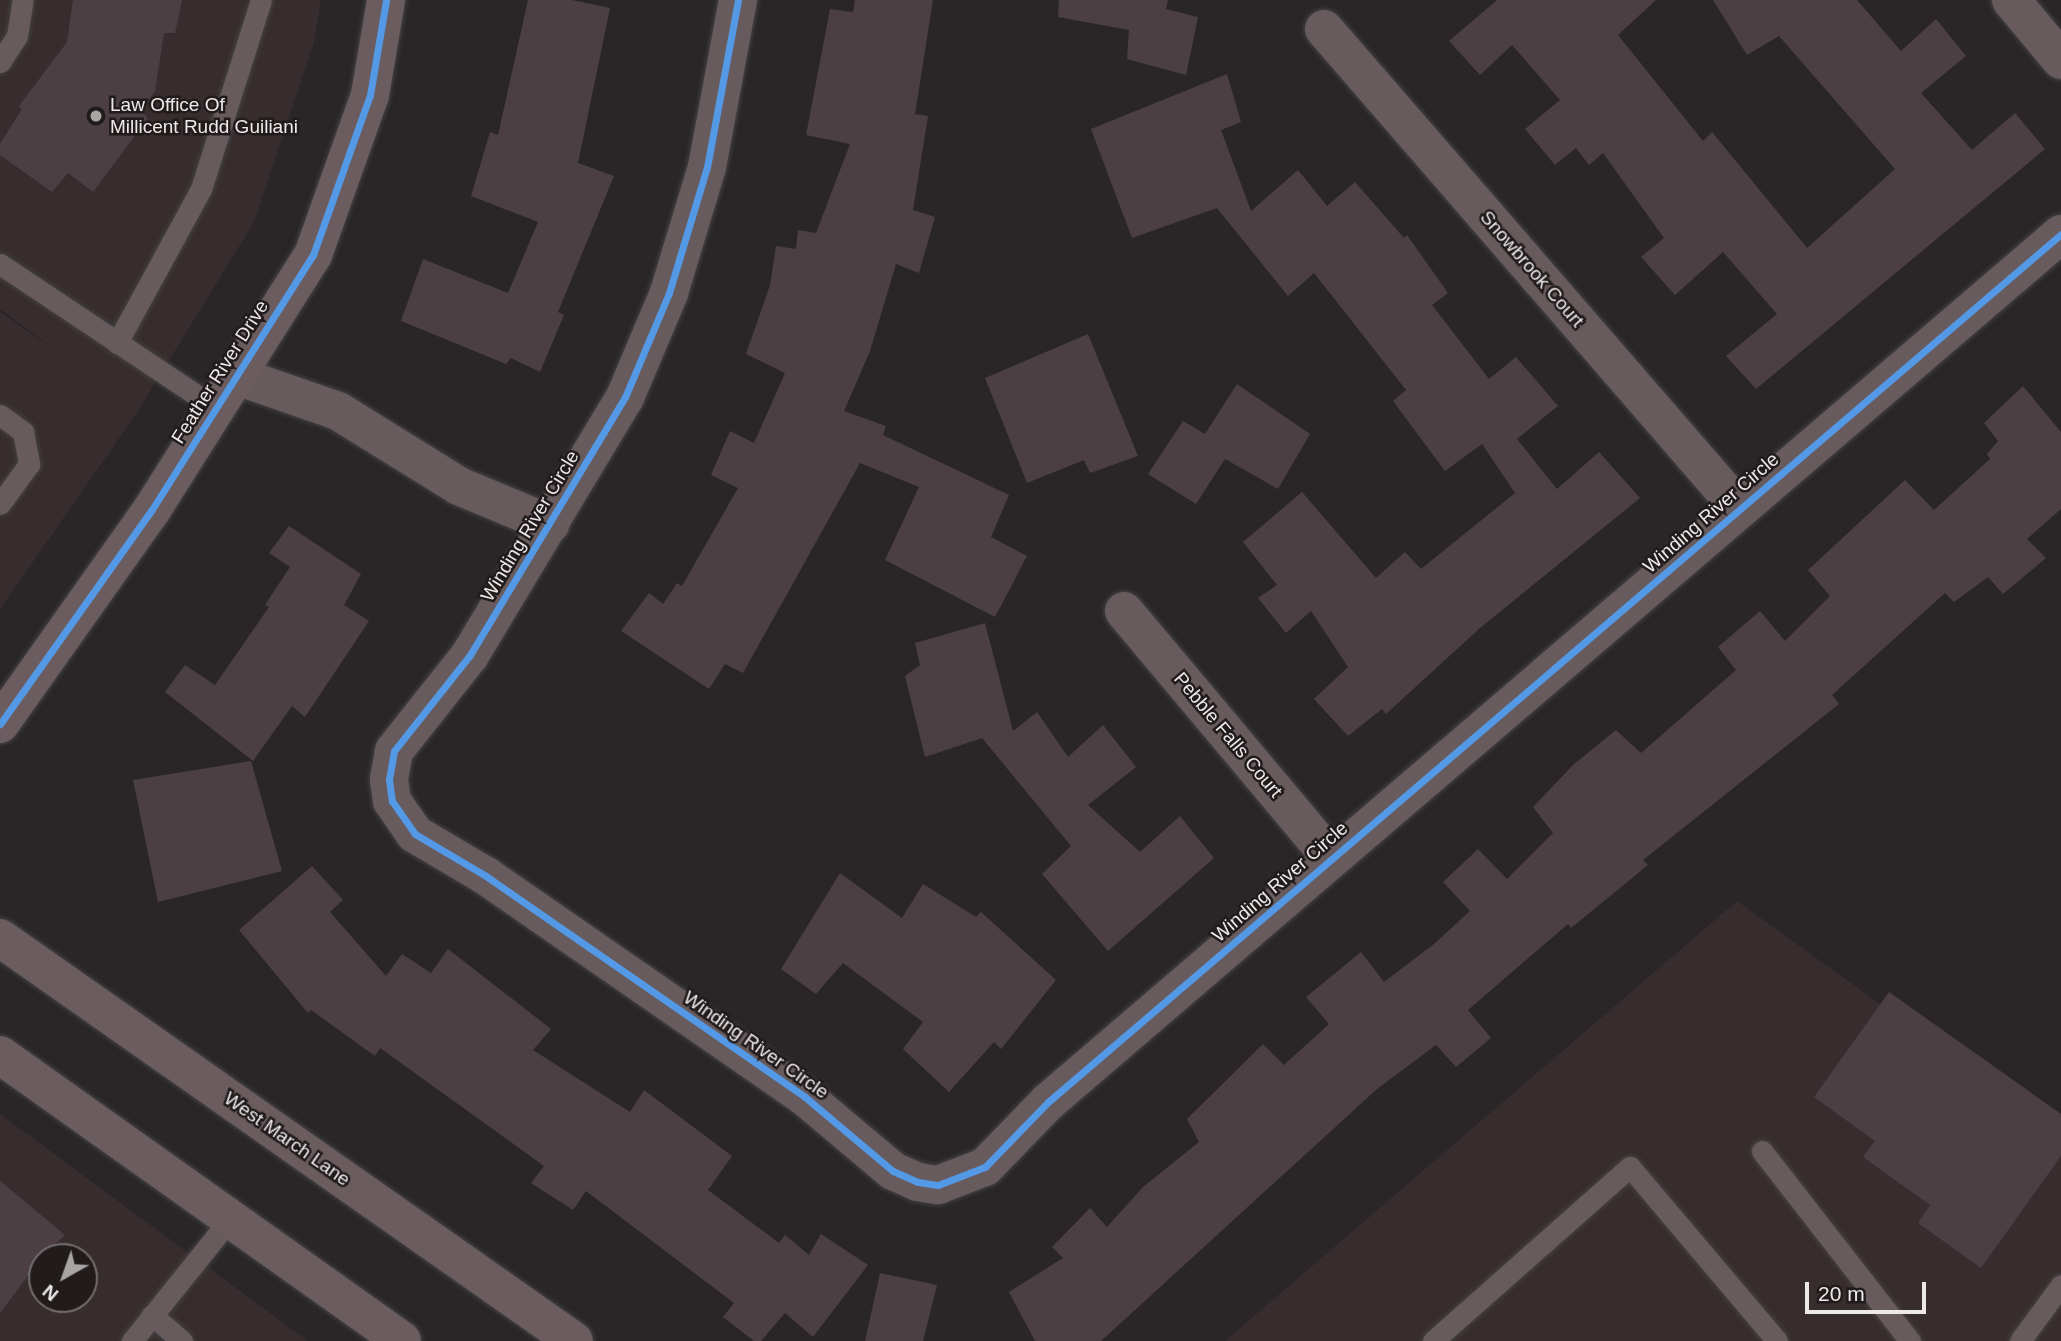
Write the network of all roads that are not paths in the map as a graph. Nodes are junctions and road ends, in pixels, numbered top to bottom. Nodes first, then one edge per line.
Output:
1 (23, 0) edge
2 (261, 0) edge
3 (386, 0) edge
4 (738, 0) edge
5 (2011, 0) edge
6 (1324, 29) dead end
7 (2061, 60) edge
8 (0, 62) edge
9 (2061, 234) edge
10 (0, 264) edge
11 (117, 343) junction
12 (237, 376) junction
13 (216, 408) junction
14 (0, 415) edge
15 (0, 504) edge
16 (1740, 509) junction
17 (550, 524) junction
18 (1124, 611) dead end
19 (0, 724) edge
20 (1331, 858) junction
21 (0, 938) edge
22 (0, 1055) edge
23 (1762, 1150) dead end
24 (230, 1219) junction
25 (2061, 1286) edge
26 (152, 1315) junction
27 (132, 1341) edge
28 (182, 1341) edge
29 (402, 1341) edge
30 (574, 1341) edge
31 (1433, 1341) edge
32 (1777, 1341) edge
33 (1910, 1341) edge
34 (2020, 1341) edge

1 - 8 lane
2 - 11 lane
3 - 12 main road, Feather River Drive
4 - 17 street, Winding River Circle
5 - 7 street
6 - 16 street, Snowbrook Court
9 - 16 street, Winding River Circle
10 - 11 lane
11 - 13 lane
12 - 13 main road, Feather River Drive
12 - 17 street, Winding River Circle
13 - 19 main road, Feather River Drive
14 - 15 lane
16 - 20 street, Winding River Circle
17 - 20 street, Winding River Circle
18 - 20 street, Pebble Falls Court
21 - 30 main road, West March Lane
22 - 24 main road
23 - 33 lane
24 - 26 lane
24 - 29 main road
25 - 34 lane
26 - 27 lane
26 - 28 lane
31 - 32 lane

